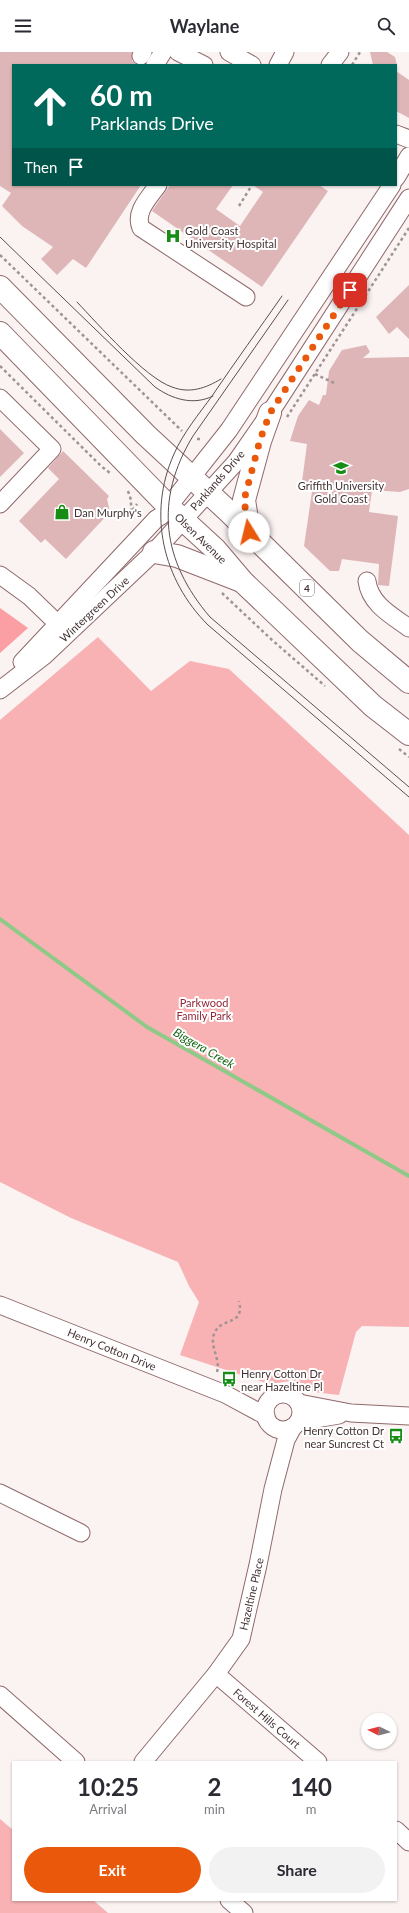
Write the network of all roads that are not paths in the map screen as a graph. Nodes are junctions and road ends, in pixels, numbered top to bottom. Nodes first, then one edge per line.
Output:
1 (163, 52) edge
2 (229, 52) edge
3 (286, 52) edge
4 (340, 52) edge
5 (179, 56) edge
6 (146, 58) edge
7 (201, 64) edge
8 (250, 64) edge
9 (279, 64) edge
10 (331, 64) edge
11 (397, 134) edge
12 (409, 139) edge
13 (405, 158) edge
14 (397, 176) edge
15 (157, 186) edge
16 (391, 186) edge
17 (409, 198) edge
18 (0, 287) edge
19 (246, 297) dead end
20 (0, 333) edge
21 (0, 398) edge
22 (278, 416) junction
23 (191, 478) junction
24 (207, 492) junction
25 (0, 504) edge
26 (176, 513) junction
27 (249, 532) junction
28 (154, 552) junction
29 (0, 575) edge
30 (367, 580) dead end
31 (243, 582) junction
32 (58, 624) junction
33 (409, 628) edge
34 (409, 682) edge
35 (0, 686) edge
36 (0, 690) edge
37 (403, 741) edge
38 (0, 1305) edge
39 (300, 1404) junction
40 (351, 1413) junction
41 (270, 1414) junction
42 (409, 1416) edge
43 (296, 1424) junction
44 (272, 1489) junction
45 (0, 1493) edge
46 (81, 1533) dead end
47 (216, 1674) junction
48 (0, 1695) edge
49 (75, 1761) edge
50 (144, 1761) edge
51 (317, 1761) edge
52 (397, 1831) edge
53 (409, 1842) edge
54 (230, 1901) edge
55 (244, 1913) edge

1 - 6 street
2 - 8 street
3 - 9 street
4 - 10 street
5 - 7 street
11 - 12 street
13 - 14 street
15 - 19 street
16 - 23 street, Parklands Drive
17 - 22 street, Parklands Drive
18 - 23 main road, 4
20 - 26 main road, Olsen Avenue
21 - 25 street
22 - 24 street, Parklands Drive
22 - 27 main road
23 - 24 main road, 4
23 - 26 street, Parklands Drive
24 - 26 street, Parklands Drive
24 - 27 main road, 4
26 - 28 street, Wintergreen Drive
26 - 31 main road, Olsen Avenue
26 - 32 street, Wintergreen Drive
27 - 34 main road, 4
28 - 31 main road
28 - 36 street, Wintergreen Drive
29 - 32 street
30 - 33 street
31 - 37 main road, Olsen Avenue
32 - 35 street, Wintergreen Drive
38 - 41 street, Henry Cotton Drive
39 - 40 street
39 - 41 street
39 - 43 street
40 - 42 street
40 - 43 street
41 - 43 street
41 - 44 street, Hazeltine Place
43 - 44 street, Hazeltine Place
44 - 47 street, Hazeltine Place
45 - 46 street
47 - 50 street, Hazeltine Place
47 - 51 street, Forest Hills Court
48 - 49 street
52 - 53 street
54 - 55 street

